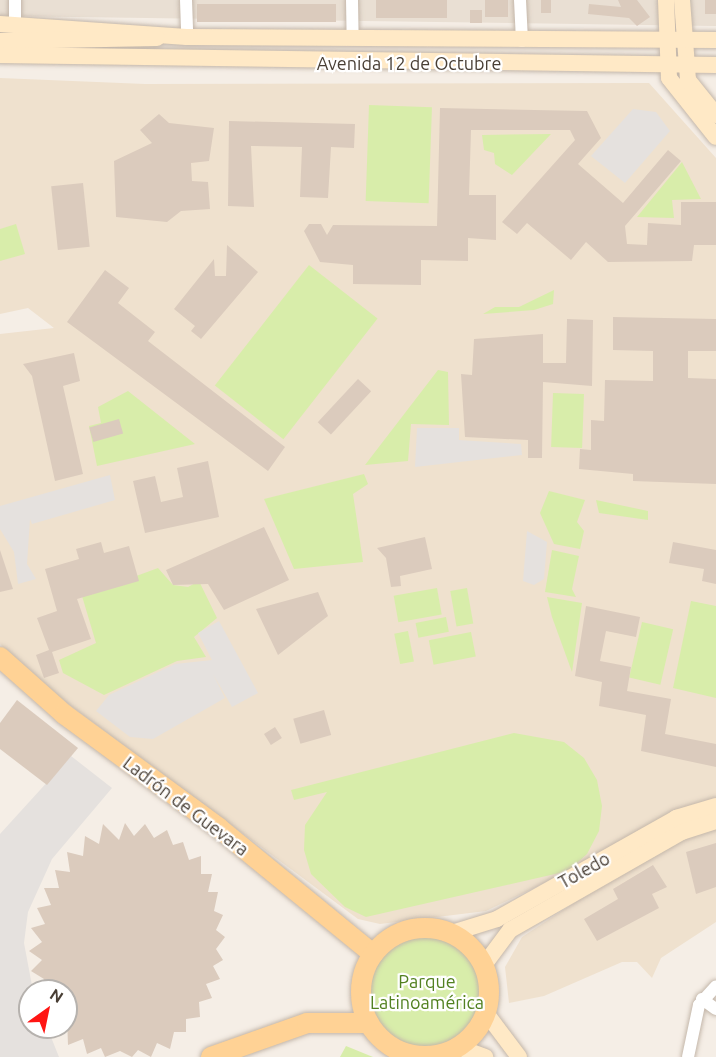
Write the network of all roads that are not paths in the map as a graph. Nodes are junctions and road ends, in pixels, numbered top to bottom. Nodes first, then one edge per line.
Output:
1 (15, 0) edge
2 (186, 0) edge
3 (352, 0) edge
4 (520, 0) edge
5 (666, 0) edge
6 (682, 0) edge
7 (8, 24) edge
8 (0, 34) edge
9 (169, 36) junction
10 (188, 37) junction
11 (353, 39) junction
12 (465, 40) junction
13 (676, 40) junction
14 (716, 40) edge
15 (0, 41) edge
16 (143, 41) junction
17 (522, 41) junction
18 (0, 55) edge
19 (103, 55) junction
20 (0, 60) edge
21 (310, 62) junction
22 (434, 63) junction
23 (676, 65) junction
24 (716, 65) edge
25 (716, 115) edge
26 (716, 137) edge
27 (0, 657) edge
28 (7, 668) edge
29 (716, 806) edge
30 (716, 821) edge
31 (452, 933) junction
32 (373, 954) junction
33 (484, 965) junction
34 (716, 986) edge
35 (702, 999) junction
36 (716, 1009) edge
37 (486, 1013) junction
38 (369, 1023) junction
39 (459, 1047) junction
40 (211, 1057) edge
41 (485, 1057) edge
42 (519, 1057) edge
43 (688, 1057) edge

1 - 7 street
2 - 10 street
3 - 11 street
4 - 17 street
5 - 13 main road
6 - 13 main road
7 - 9 main road, Avenida 12 de Octubre
8 - 16 main road
9 - 10 main road, Avenida 12 de Octubre
9 - 16 main road, Avenida 12 de Octubre
10 - 11 main road, Avenida 12 de Octubre
11 - 12 main road, Avenida 12 de Octubre
11 - 21 main road
12 - 17 main road, Avenida 12 de Octubre
12 - 22 main road
13 - 14 main road, Avenida 12 de Octubre
13 - 17 main road, Avenida 12 de Octubre
13 - 23 main road
15 - 16 main road, Avenida 12 de Octubre
18 - 19 main road, Avenida 12 de Octubre
19 - 20 main road, Avenida 12 de Octubre
19 - 21 main road, Avenida 12 de Octubre
21 - 22 main road, Avenida 12 de Octubre
22 - 23 main road, Avenida 12 de Octubre
23 - 24 main road, Avenida 12 de Octubre
23 - 25 main road
23 - 26 main road
27 - 28 main road, Ladrón de Guevara
28 - 32 main road, Ladrón de Guevara
29 - 31 main road, Toledo
30 - 33 main road, Toledo
31 - 32 main road
31 - 33 main road
32 - 38 main road
33 - 37 main road
34 - 35 street
35 - 36 street
35 - 43 street
37 - 39 main road
37 - 42 main road
38 - 39 main road
38 - 40 main road
39 - 41 main road

